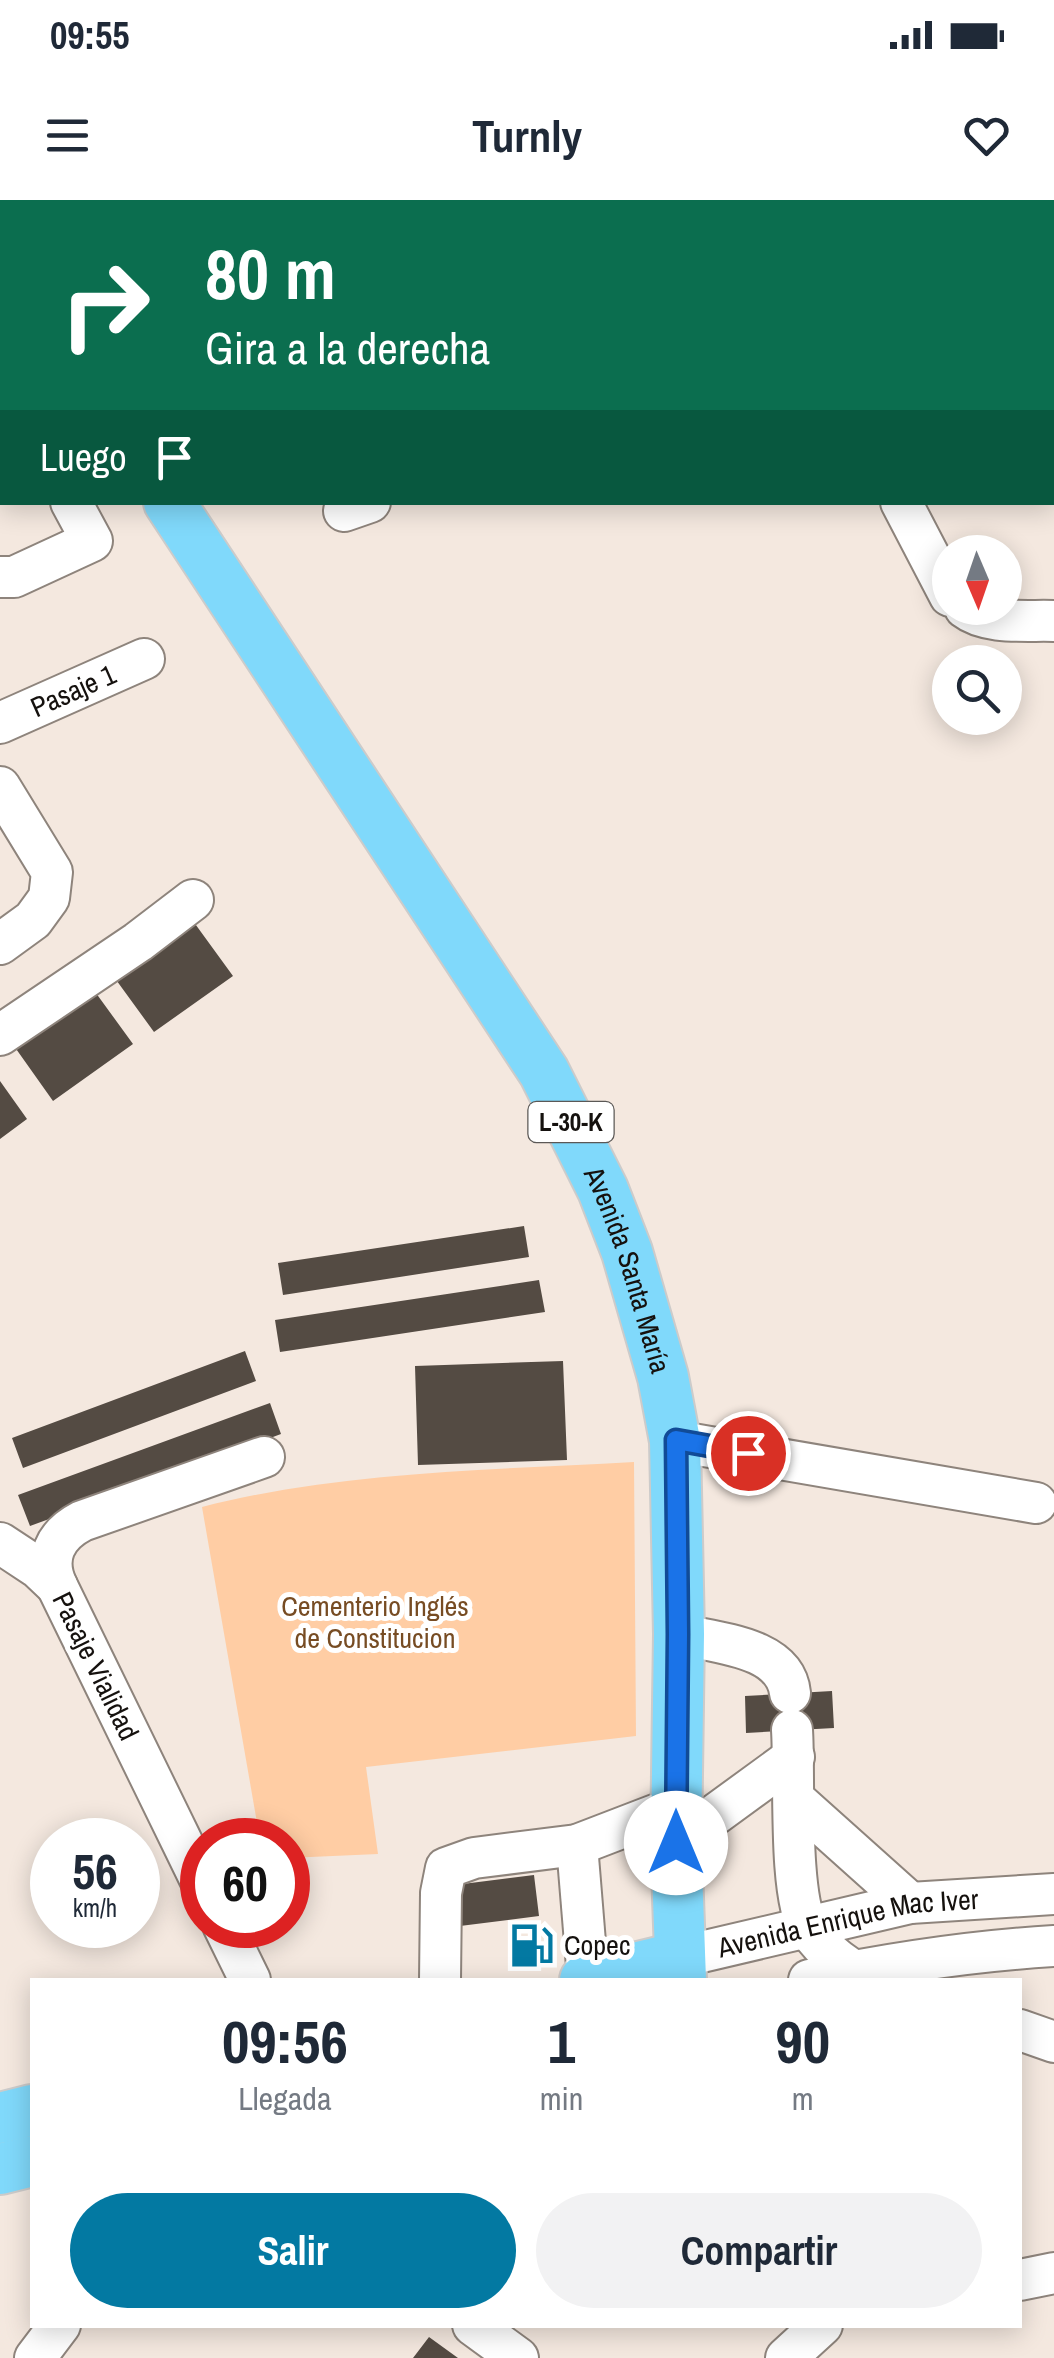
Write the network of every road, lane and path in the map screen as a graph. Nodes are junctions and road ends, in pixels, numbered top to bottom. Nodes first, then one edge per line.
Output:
1 (73, 505) edge
2 (171, 505) edge
3 (903, 505) edge
4 (932, 561) edge
5 (0, 577) edge
6 (1022, 620) edge
7 (1054, 621) edge
8 (144, 660) dead end
9 (0, 723) edge
10 (0, 787) edge
11 (193, 900) dead end
12 (0, 944) edge
13 (0, 1035) edge
14 (676, 1440) junction
15 (264, 1457) dead end
16 (1036, 1503) dead end
17 (0, 1544) edge
18 (57, 1586) junction
19 (678, 1634) junction
20 (792, 1727) junction
21 (795, 1800) junction
22 (676, 1825) junction
23 (180, 1838) edge
24 (577, 1845) junction
25 (1054, 1894) edge
26 (910, 1903) junction
27 (808, 1928) junction
28 (1054, 1946) edge
29 (234, 1948) edge
30 (681, 1969) edge
31 (863, 1976) edge
32 (249, 1978) edge
33 (440, 1978) edge
34 (587, 1978) edge
35 (604, 1978) edge
36 (836, 1978) edge
37 (1022, 2031) edge
38 (1054, 2042) edge
39 (30, 2110) edge
40 (0, 2118) edge
41 (30, 2161) edge
42 (0, 2168) edge
43 (1054, 2273) edge
44 (1022, 2280) edge
45 (58, 2328) edge
46 (477, 2328) edge
47 (819, 2328) edge
48 (36, 2358) edge
49 (518, 2358) edge
50 (786, 2358) edge

1 - 5 street
2 - 14 main road, Avenida Santa María / L-30-K
3 - 4 street
6 - 7 street
8 - 9 street, Pasaje 1
10 - 12 street
11 - 13 street
14 - 16 street
14 - 19 main road, Avenida Santa María / L-30-K
15 - 18 street, Pasaje Vialidad
17 - 18 street
18 - 23 street, Pasaje Vialidad
19 - 20 street
19 - 22 main road, Avenida Santa María / L-30-K
20 - 21 street
20 - 22 street
21 - 26 street
21 - 27 street
22 - 24 street
22 - 30 main road, Avenida Santa María / L-30-K
24 - 33 street
24 - 34 street
25 - 26 street, Avenida Enrique Mac Iver
26 - 27 street, Avenida Enrique Mac Iver
27 - 30 street, Avenida Enrique Mac Iver
27 - 31 street
28 - 31 street, Avenida Enrique Mac Iver
29 - 32 street
30 - 35 main road, Avenida Enrique Mac Iver
31 - 36 street, Avenida Enrique Mac Iver
37 - 38 street
39 - 40 main road
41 - 42 main road
43 - 44 street
45 - 48 street
46 - 49 street
47 - 50 street

